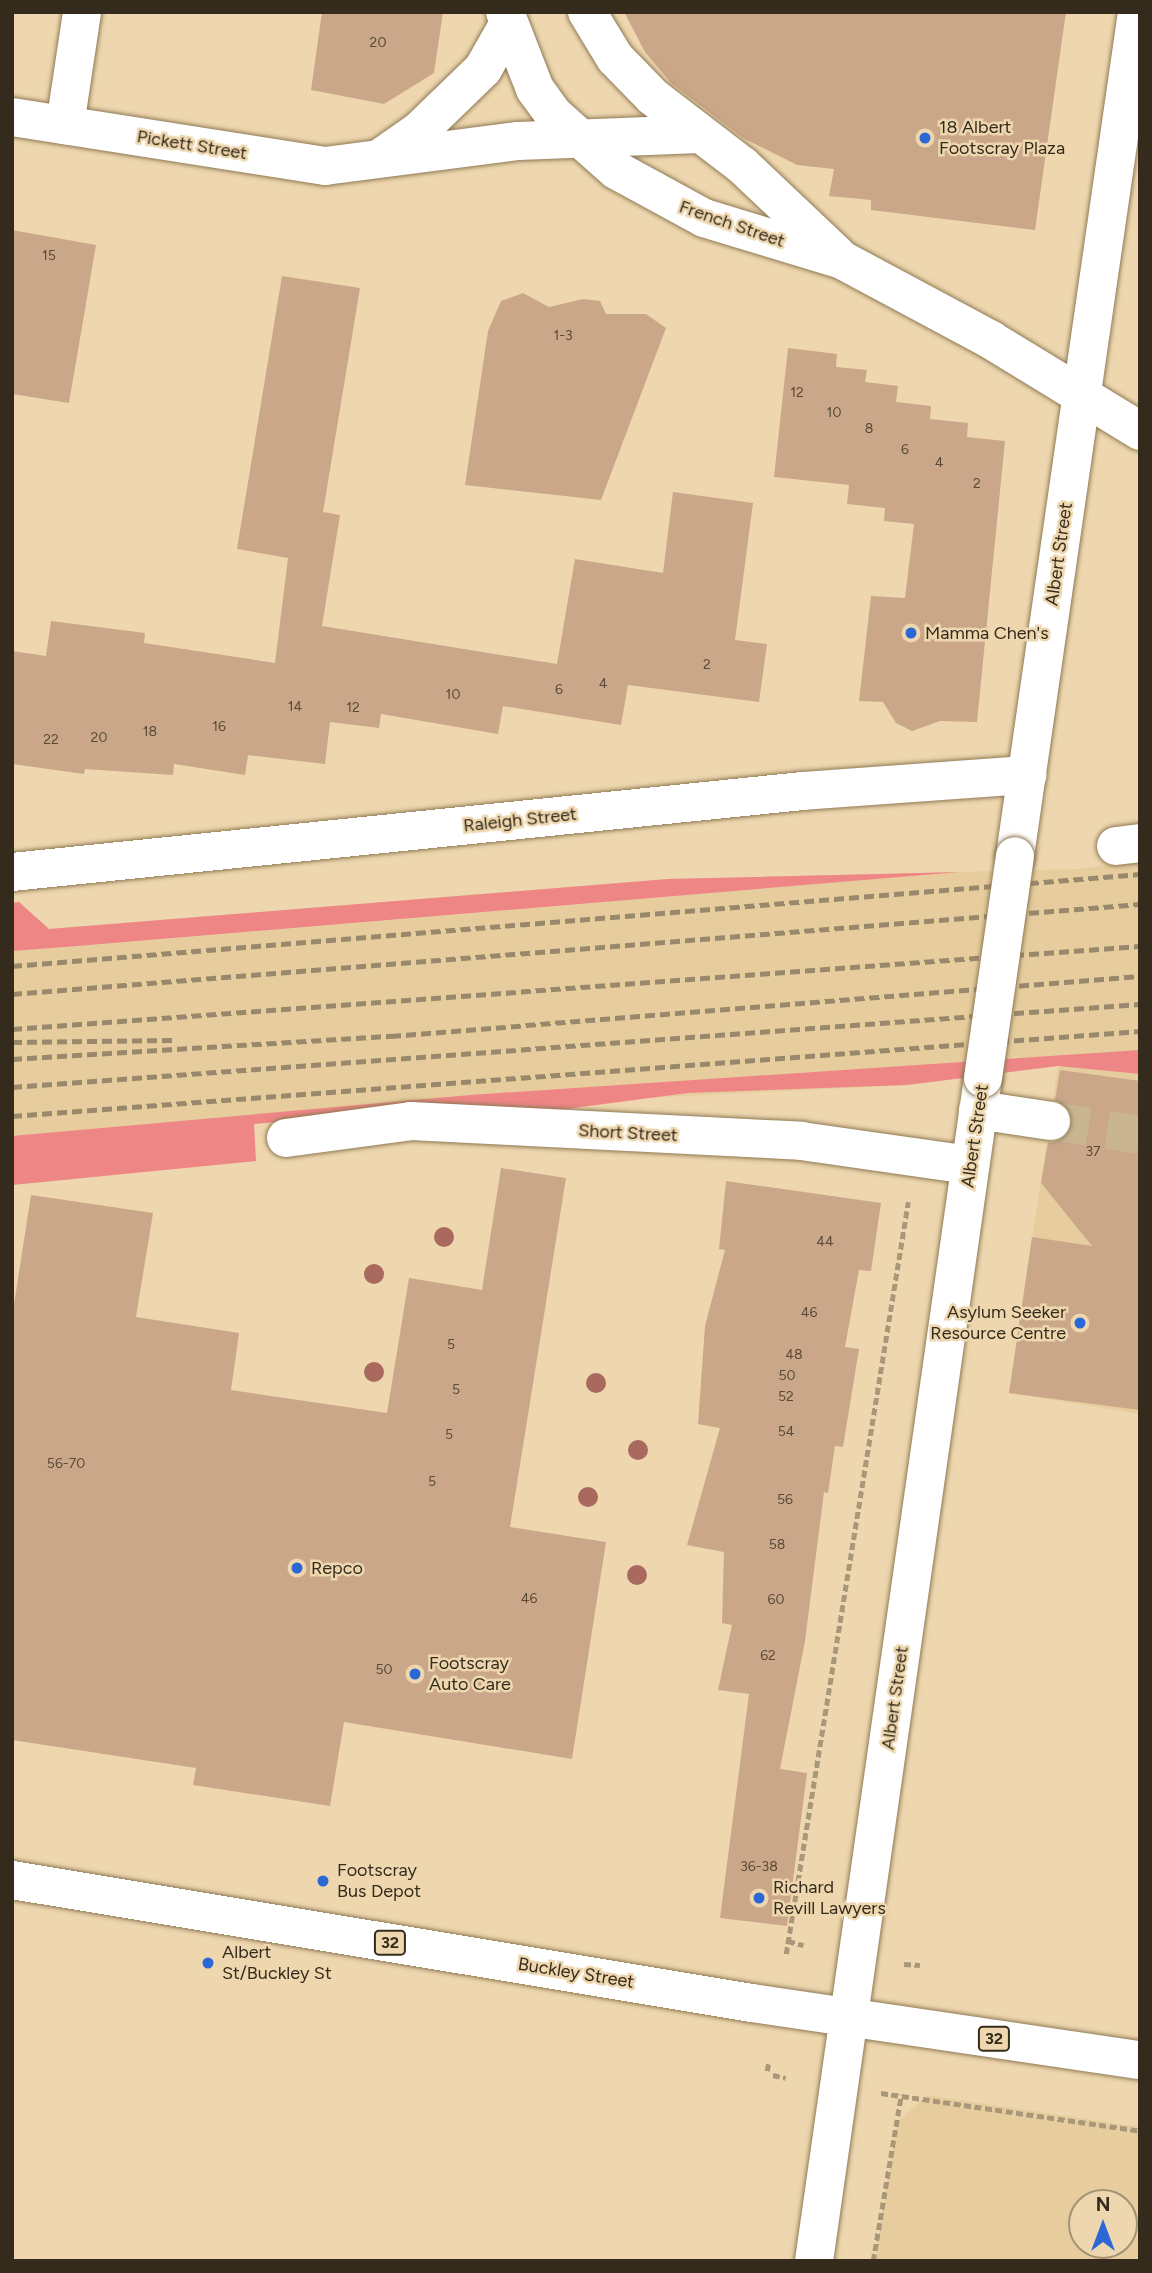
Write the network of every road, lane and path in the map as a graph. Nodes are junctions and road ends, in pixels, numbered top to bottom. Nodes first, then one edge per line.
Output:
1 (82, 12) edge
2 (587, 12) edge
3 (1138, 12) edge
4 (507, 19) edge
5 (12, 117) edge
6 (65, 125) junction
7 (700, 134) junction
8 (576, 137) junction
9 (372, 163) junction
10 (842, 260) junction
11 (1082, 397) junction
12 (1140, 431) edge
13 (1027, 775) junction
14 (12, 872) edge
15 (981, 1094) junction
16 (1051, 1121) tunnel mouth
17 (286, 1138) dead end
18 (970, 1165) junction
19 (908, 1199) dead end
20 (12, 1880) edge
21 (788, 1941) junction
22 (803, 1945) dead end
23 (786, 1954) dead end
24 (904, 1964) dead end
25 (920, 1965) dead end
26 (849, 2018) junction
27 (1140, 2060) edge
28 (769, 2061) dead end
29 (767, 2071) dead end
30 (773, 2075) dead end
31 (786, 2078) dead end
32 (883, 2094) dead end
33 (901, 2095) junction
34 (1140, 2131) edge
35 (814, 2261) edge
36 (873, 2261) edge

1 - 6 street
2 - 7 street, French Street
3 - 11 street, Albert Street
4 - 8 street, French Street
4 - 9 street
5 - 6 street, Pickett Street
6 - 9 street, Pickett Street
7 - 8 street, Pickett Street
7 - 10 street, French Street
8 - 9 street, Pickett Street
8 - 10 street, French Street
10 - 11 street, French Street
11 - 12 street, French Street
11 - 13 street, Albert Street
13 - 14 street, Raleigh Street
13 - 15 street, Albert Street, bridge
15 - 16 street
15 - 18 street, Albert Street
17 - 18 street, Short Street
18 - 26 street, Albert Street
19 - 21 path
20 - 26 street, Buckley Street / 32
21 - 22 path
21 - 23 path
24 - 25 path
26 - 27 street, Buckley Street / 32
26 - 35 street, Albert Street
28 - 29 path
30 - 31 path
32 - 33 path
33 - 34 path
33 - 36 path

